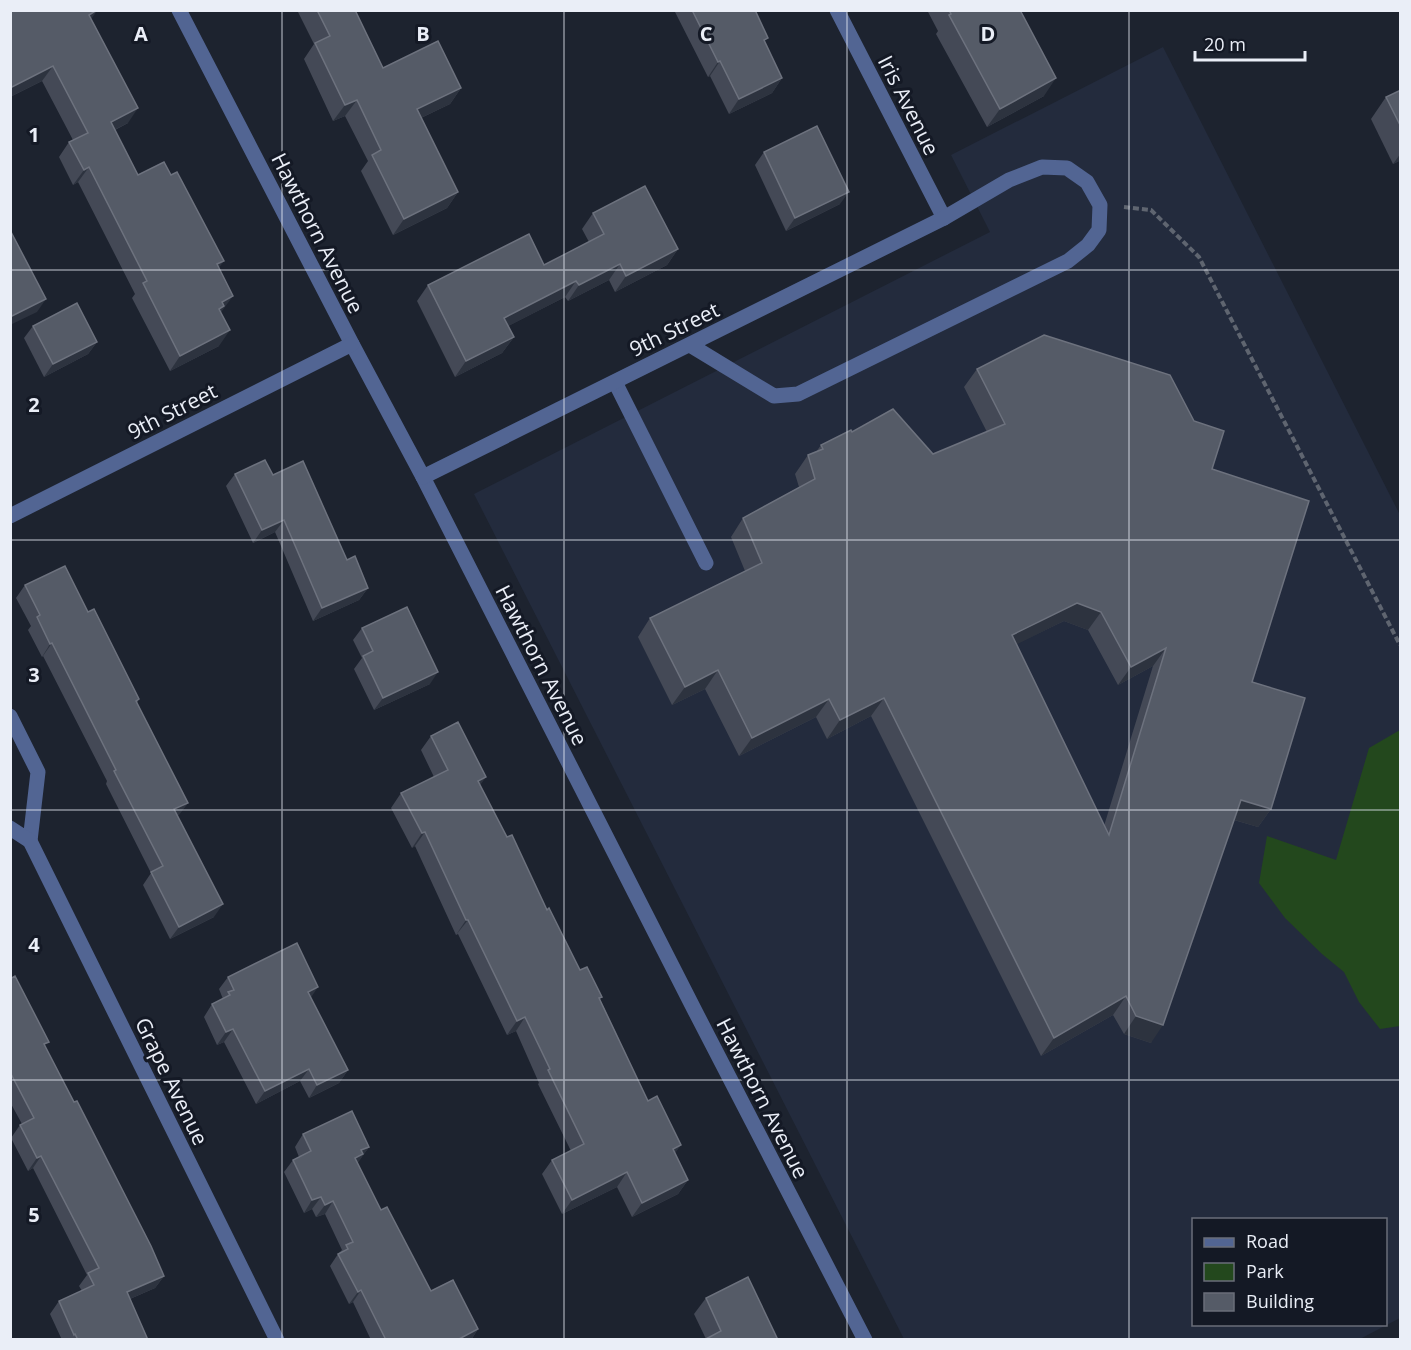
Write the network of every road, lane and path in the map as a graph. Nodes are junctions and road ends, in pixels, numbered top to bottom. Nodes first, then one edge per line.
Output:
1 (179, 10) edge
2 (837, 10) edge
3 (1100, 205) junction
4 (944, 218) junction
5 (352, 344) junction
6 (690, 345) junction
7 (615, 382) junction
8 (423, 477) junction
9 (10, 516) edge
10 (706, 563) dead end
11 (1401, 645) edge
12 (10, 716) edge
13 (10, 828) edge
14 (30, 841) junction
15 (277, 1340) edge
16 (865, 1340) edge

1 - 5 street, Hawthorn Avenue
2 - 4 street, Iris Avenue
3 - 4 street, 9th Street
3 - 6 street
3 - 11 path
4 - 6 street, 9th Street
5 - 8 street, Hawthorn Avenue
5 - 9 street, 9th Street
6 - 7 street, 9th Street
7 - 8 street, 9th Street
7 - 10 street
8 - 16 street, Hawthorn Avenue
12 - 14 street
13 - 14 street
14 - 15 street, Grape Avenue

